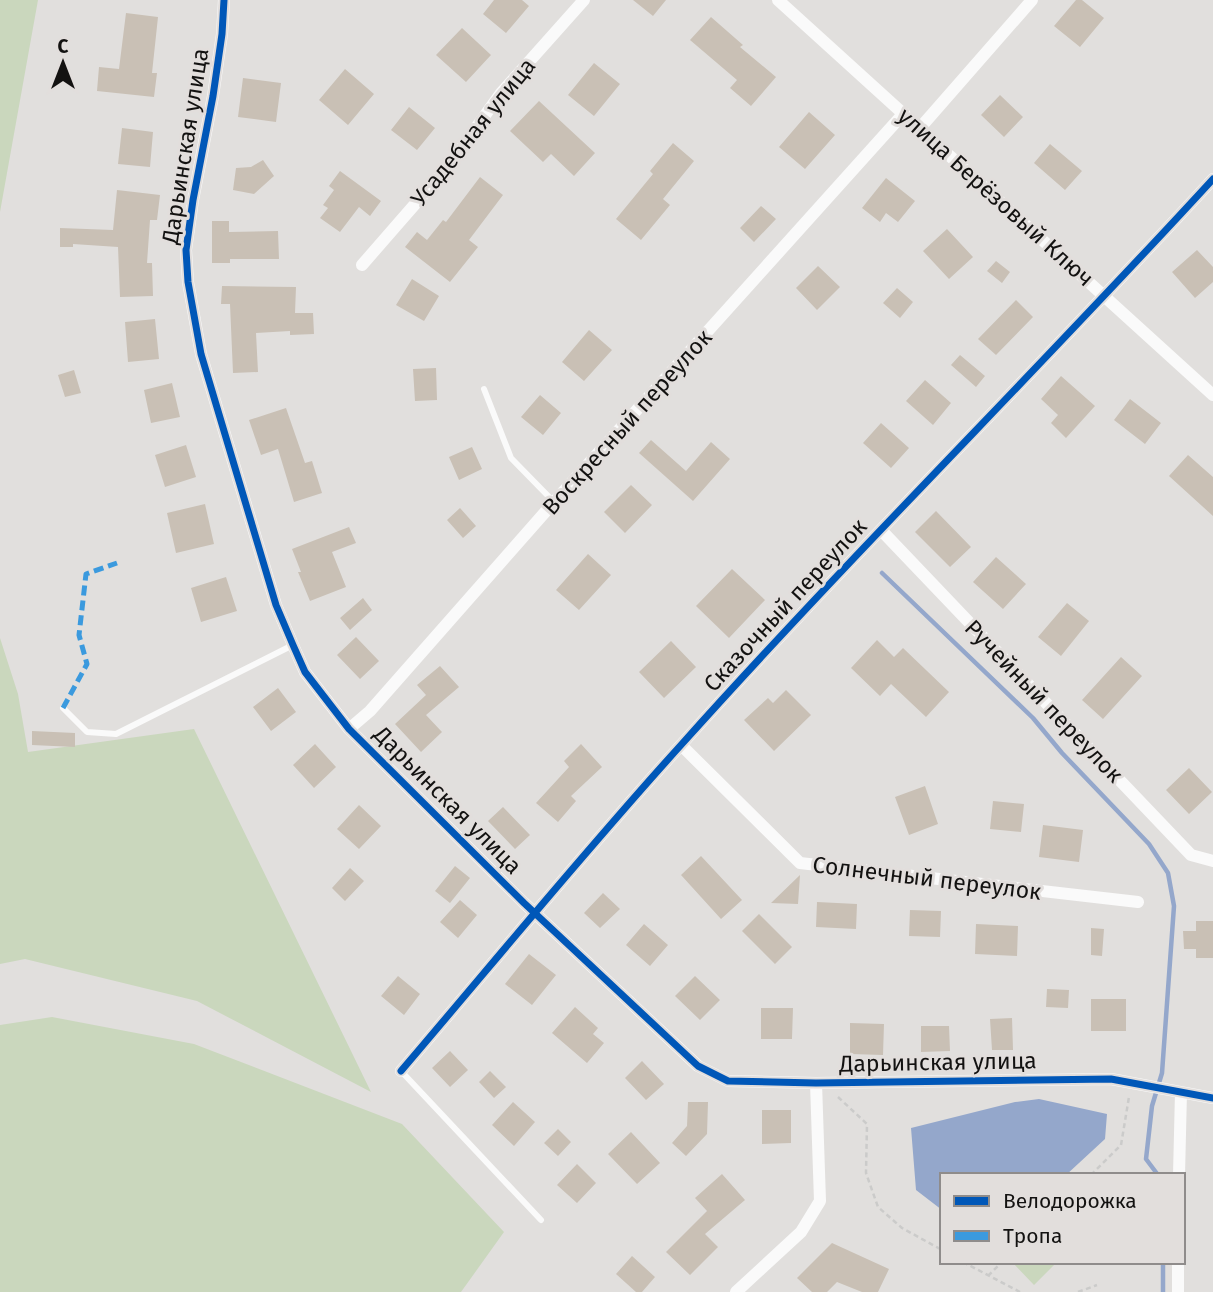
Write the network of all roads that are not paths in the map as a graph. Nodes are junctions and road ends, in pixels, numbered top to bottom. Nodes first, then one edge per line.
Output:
1 (224, 0) edge
2 (584, 0) edge
3 (778, 0) edge
4 (1032, 0) edge
5 (904, 113) junction
6 (920, 128) junction
7 (1213, 179) edge
8 (362, 265) dead end
9 (1105, 297) junction
10 (484, 389) dead end
11 (1213, 395) edge
12 (554, 502) junction
13 (881, 530) junction
14 (293, 645) junction
15 (63, 708) dead end
16 (349, 729) junction
17 (681, 745) junction
18 (1213, 861) edge
19 (1138, 902) dead end
20 (535, 914) junction
21 (401, 1071) joint
22 (816, 1083) junction
23 (1181, 1092) junction
24 (1213, 1098) edge
25 (1180, 1173) edge
26 (541, 1220) dead end
27 (1178, 1264) edge
28 (736, 1292) edge
29 (1178, 1292) edge

1 - 14 street, Дарьинская улица
2 - 8 street, Усадебная улица
3 - 5 street, улица Берёзовый Ключ
4 - 6 street
5 - 6 street, улица Берёзовый Ключ
5 - 12 street, Воскресный переулок
6 - 9 street, улица Берёзовый Ключ
7 - 9 street, Сказочный переулок
9 - 11 street, улица Берёзовый Ключ
9 - 13 street, Сказочный переулок
10 - 12 lane
12 - 16 street, Воскресный переулок
13 - 17 street, Сказочный переулок
13 - 18 street, Ручейный переулок
14 - 15 lane
14 - 16 street, Дарьинская улица
16 - 20 street, Дарьинская улица
17 - 19 street, Солнечный переулок
17 - 20 street, Сказочный переулок
20 - 21 street, Сказочный переулок
20 - 22 street, Дарьинская улица
21 - 26 lane
22 - 23 street, Дарьинская улица
22 - 28 street
23 - 24 street, Дарьинская улица
23 - 25 street
27 - 29 street

